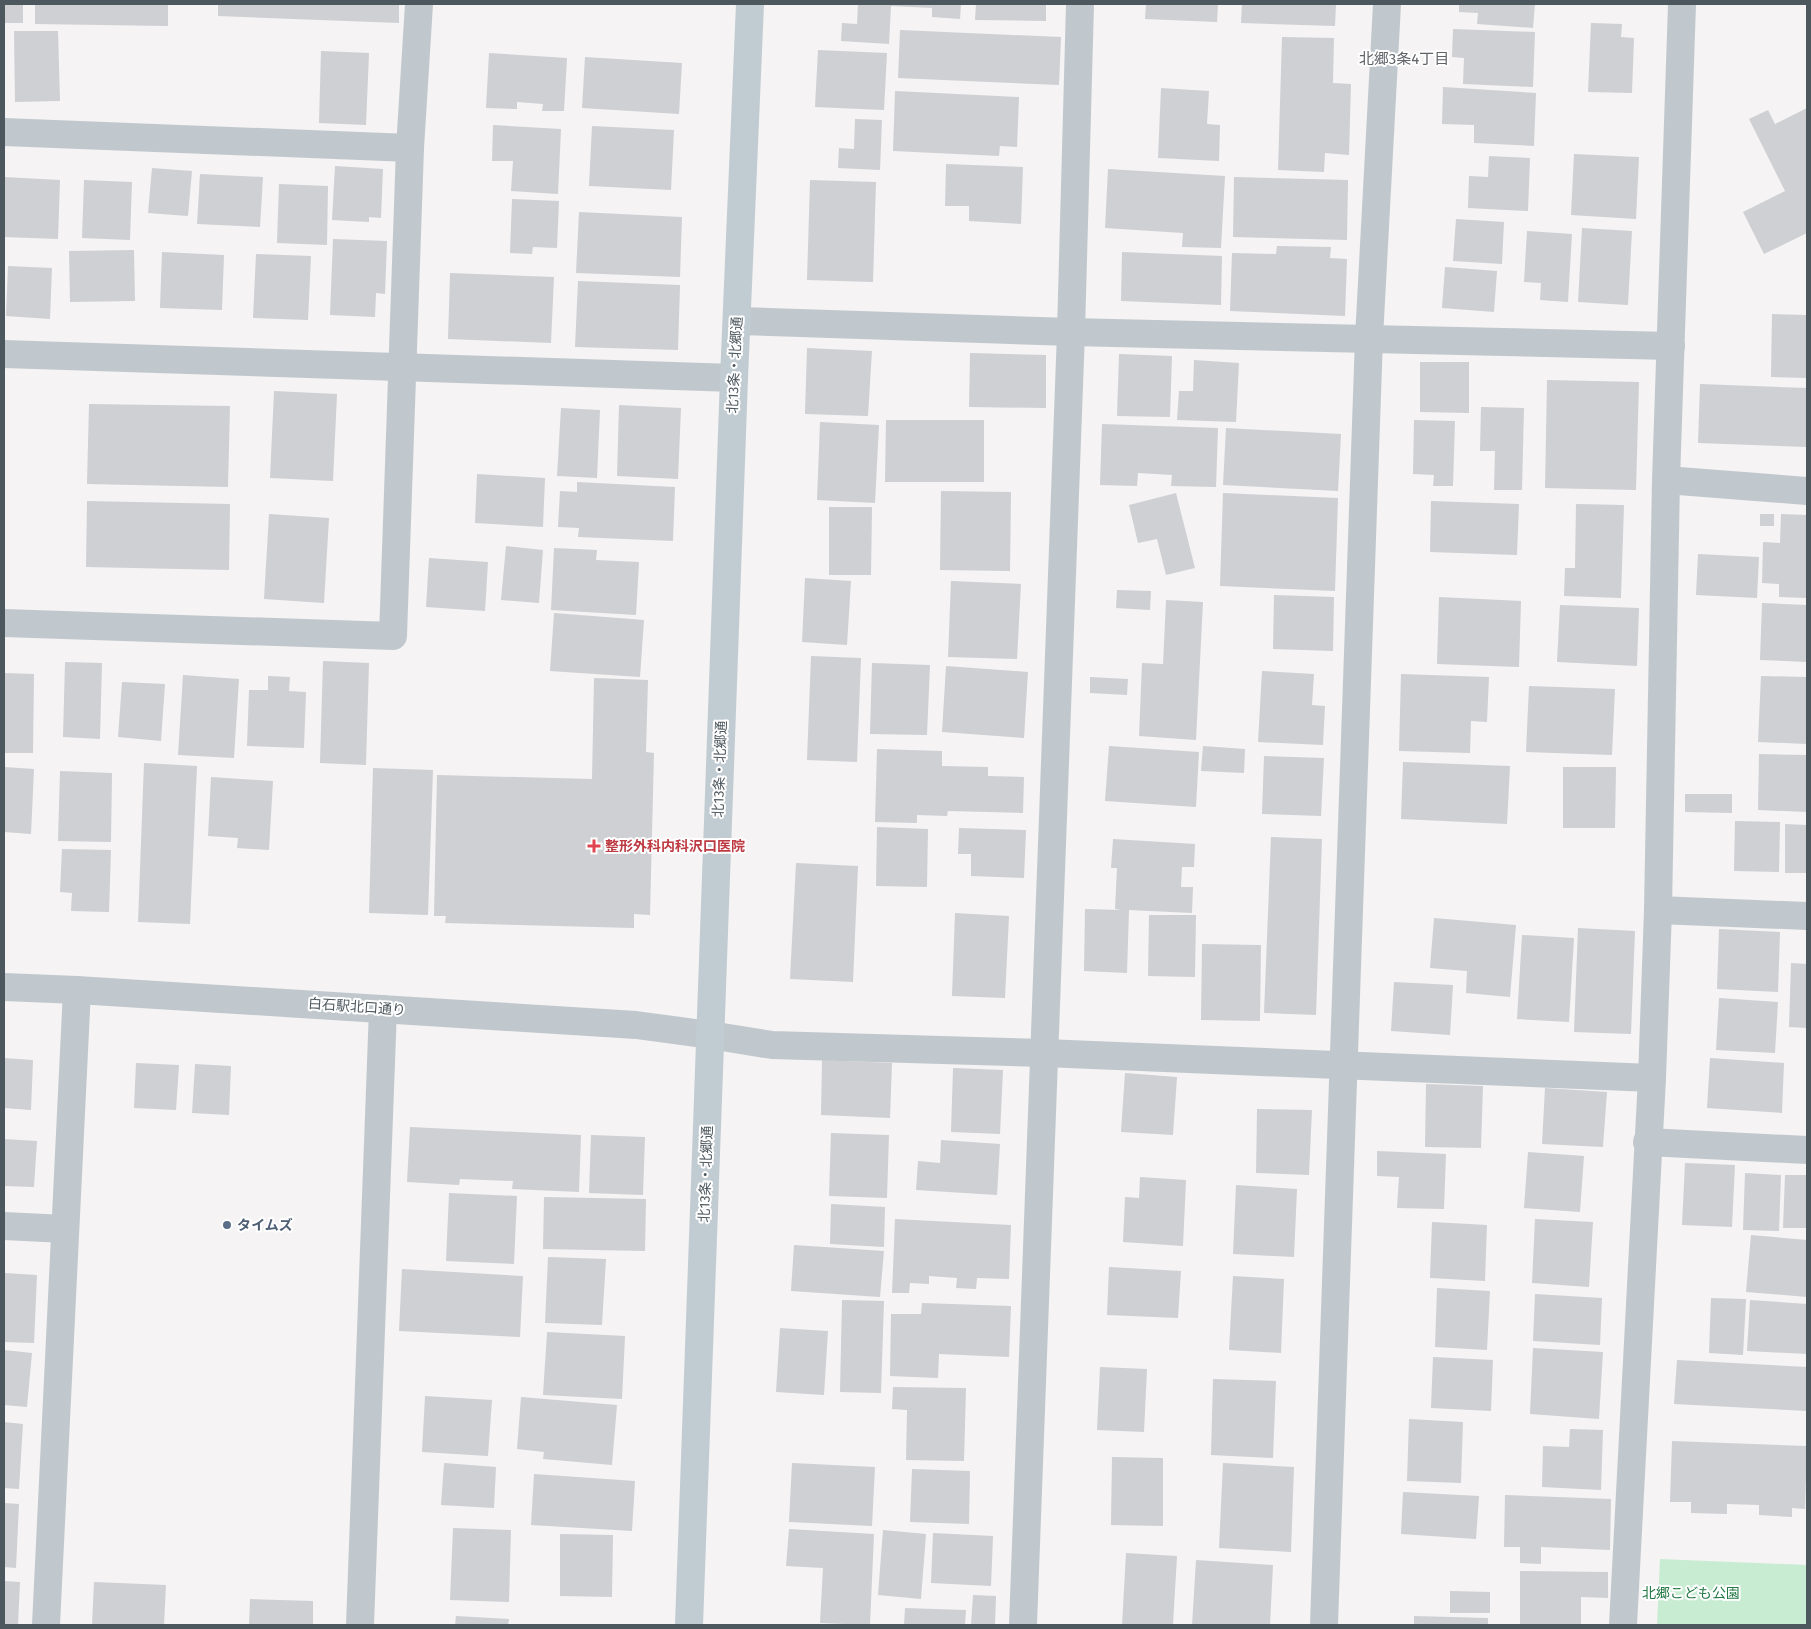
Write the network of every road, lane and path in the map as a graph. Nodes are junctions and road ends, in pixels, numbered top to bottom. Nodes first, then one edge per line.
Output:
1 (419, 4) edge
2 (750, 4) edge
3 (1080, 4) edge
4 (1387, 4) edge
5 (1682, 4) edge
6 (4, 132) edge
7 (410, 148) junction
8 (738, 321) junction
9 (1071, 332) junction
10 (1368, 338) junction
11 (1671, 346) junction
12 (4, 354) edge
13 (402, 367) junction
14 (734, 378) junction
15 (1666, 480) junction
16 (1807, 491) edge
17 (4, 623) edge
18 (1658, 910) junction
19 (1807, 916) edge
20 (4, 987) edge
21 (76, 990) junction
22 (383, 1009) junction
23 (710, 1035) junction
24 (1044, 1053) junction
25 (1343, 1064) junction
26 (1652, 1078) junction
27 (1647, 1142) junction
28 (1807, 1150) edge
29 (4, 1226) edge
30 (66, 1229) junction
31 (46, 1625) edge
32 (360, 1625) edge
33 (690, 1625) edge
34 (1023, 1625) edge
35 (1324, 1625) edge
36 (1623, 1625) edge

1 - 7 street
2 - 8 main road, 北13条・北郷通
3 - 9 street
4 - 10 street
5 - 11 street
6 - 7 street
7 - 13 street
8 - 9 street
8 - 14 main road, 北13条・北郷通
9 - 10 street
9 - 24 street
10 - 11 street
10 - 25 street
11 - 15 street
12 - 13 street
13 - 14 street
13 - 17 street
14 - 23 main road, 北13条・北郷通
15 - 16 street
15 - 18 street
18 - 19 street
18 - 26 street
20 - 21 street, 白石駅北口通り
21 - 22 street, 白石駅北口通り
21 - 30 street
22 - 23 street, 白石駅北口通り
22 - 32 street
23 - 24 street, 白石駅北口通り
23 - 33 main road, 北13条・北郷通
24 - 25 street, 白石駅北口通り
24 - 34 street
25 - 26 street, 白石駅北口通り
25 - 35 street
26 - 27 street
27 - 28 street
27 - 36 street
29 - 30 street
30 - 31 street

